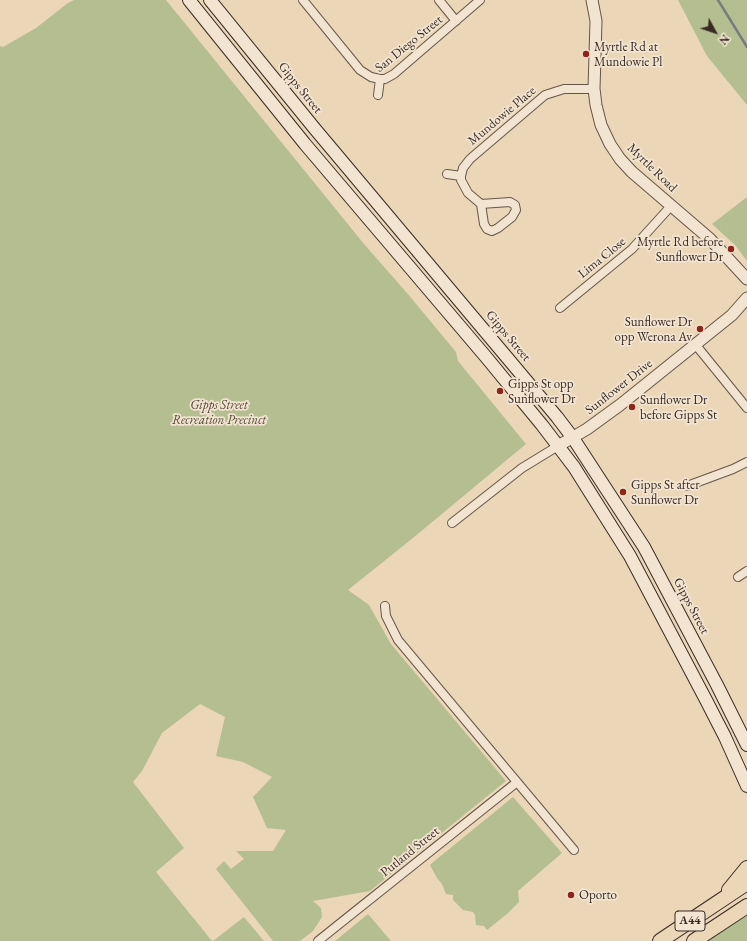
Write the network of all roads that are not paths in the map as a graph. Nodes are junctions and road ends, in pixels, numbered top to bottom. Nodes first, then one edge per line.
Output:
1 (189, 0) edge
2 (210, 0) edge
3 (303, 0) edge
4 (439, 0) edge
5 (480, 0) edge
6 (592, 0) edge
7 (456, 21) junction
8 (380, 79) junction
9 (594, 89) junction
10 (378, 95) dead end
11 (447, 174) dead end
12 (461, 176) junction
13 (481, 204) junction
14 (671, 206) junction
15 (747, 279) edge
16 (747, 288) edge
17 (747, 297) edge
18 (560, 308) dead end
19 (696, 344) junction
20 (747, 408) edge
21 (573, 438) junction
22 (558, 446) junction
23 (747, 462) edge
24 (687, 486) dead end
25 (452, 523) dead end
26 (747, 571) edge
27 (738, 577) dead end
28 (385, 606) dead end
29 (747, 745) edge
30 (517, 782) junction
31 (747, 786) edge
32 (574, 850) dead end
33 (747, 868) edge
34 (747, 883) edge
35 (720, 901) junction
36 (747, 906) edge
37 (318, 941) edge
38 (660, 941) edge
39 (694, 941) edge

1 - 22 main road
2 - 21 main road, Gipps Street
3 - 8 street
4 - 7 street
5 - 7 street, San Diego Street
6 - 9 street, Myrtle Road
7 - 8 street, San Diego Street
8 - 10 street, San Diego Street
9 - 12 street, Mundowie Place
9 - 14 street, Myrtle Road
11 - 12 street
12 - 13 street
13 - 13 street
14 - 15 street, Myrtle Road
14 - 18 street, Lima Close
16 - 17 street
17 - 19 street, Sunflower Drive
19 - 20 street
19 - 21 street, Sunflower Drive
21 - 22 street, Sunflower Drive
21 - 29 main road, Gipps Street
22 - 25 street
22 - 31 main road
23 - 24 street
26 - 27 street
28 - 30 street
30 - 32 street
30 - 37 street, Putland Street
33 - 35 highway
34 - 35 highway, A44
35 - 38 highway, A44
36 - 39 highway, A44

